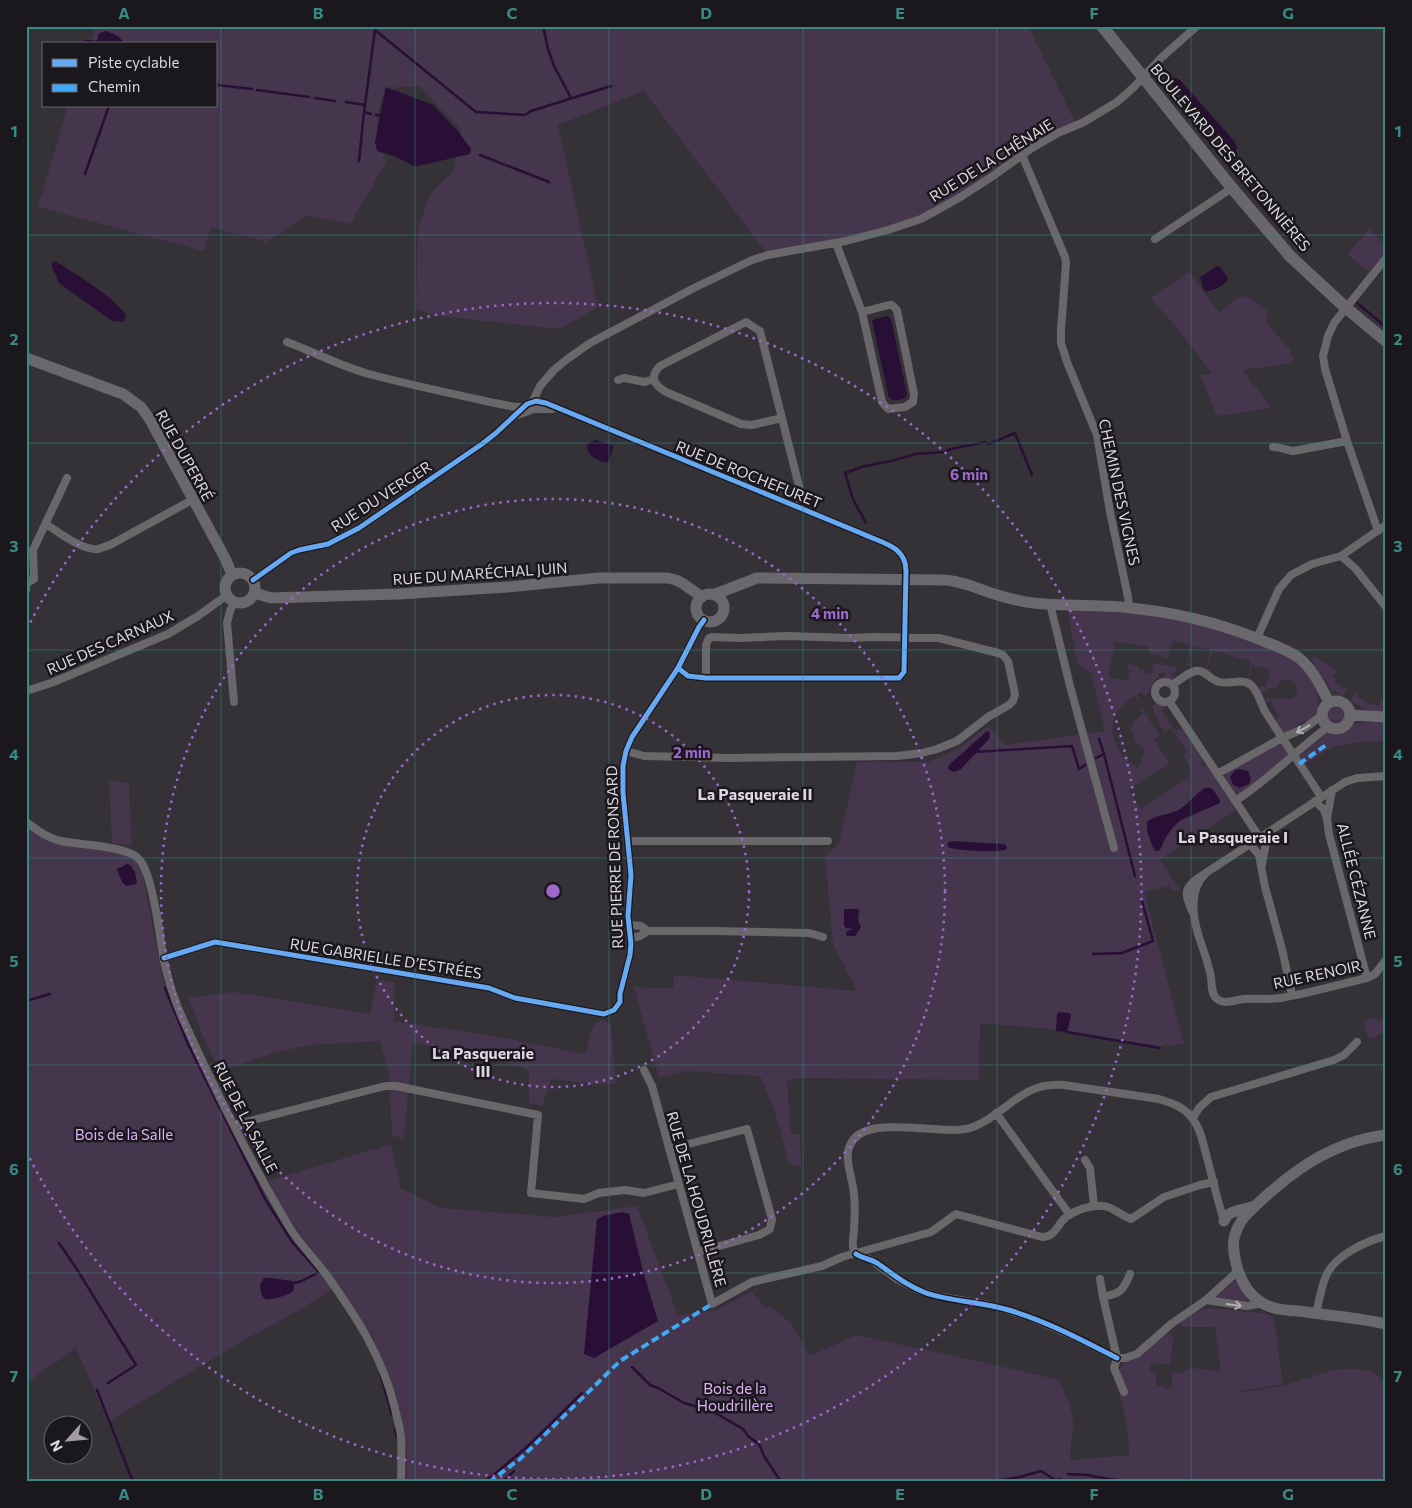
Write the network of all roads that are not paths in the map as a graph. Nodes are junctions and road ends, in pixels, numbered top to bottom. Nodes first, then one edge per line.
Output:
1 (1102, 26) edge
2 (1197, 26) edge
3 (1143, 76) junction
4 (1022, 155) junction
5 (1232, 188) junction
6 (1155, 239) dead end
7 (836, 243) junction
8 (782, 252) joint
9 (1386, 258) edge
10 (1345, 307) junction
11 (862, 312) junction
12 (287, 342) dead end
13 (1386, 342) edge
14 (26, 358) edge
15 (654, 379) junction
16 (618, 380) dead end
17 (504, 405) junction
18 (534, 405) junction
19 (523, 407) junction
20 (515, 416) junction
21 (782, 418) junction
22 (1347, 441) junction
23 (1273, 447) dead end
24 (67, 478) dead end
25 (192, 500) junction
26 (797, 507) junction
27 (46, 524) junction
28 (1386, 525) edge
29 (1378, 531) junction
30 (1341, 556) junction
31 (232, 575) junction
32 (253, 580) junction
33 (750, 580) junction
34 (905, 580) junction
35 (26, 590) edge
36 (255, 594) junction
37 (708, 596) junction
38 (230, 599) junction
39 (723, 603) junction
40 (1050, 604) junction
41 (1128, 608) junction
42 (1386, 608) edge
43 (704, 620) junction
44 (905, 638) junction
45 (1257, 638) junction
46 (678, 668) junction
47 (706, 678) junction
48 (1172, 686) junction
49 (26, 691) edge
50 (1170, 701) junction
51 (234, 702) dead end
52 (1329, 702) junction
53 (1350, 715) junction
54 (1322, 716) junction
55 (1386, 718) edge
56 (1328, 727) junction
57 (1282, 738) junction
58 (626, 751) junction
59 (1294, 755) junction
60 (1217, 774) junction
61 (1386, 776) edge
62 (1332, 790) junction
63 (1318, 799) junction
64 (1235, 801) junction
65 (1327, 818) junction
66 (26, 822) edge
67 (1268, 832) junction
68 (1260, 838) junction
69 (828, 841) dead end
70 (628, 842) junction
71 (1250, 844) junction
72 (1114, 848) dead end
73 (1261, 866) junction
74 (1206, 873) junction
75 (1194, 914) junction
76 (630, 925) junction
77 (648, 931) junction
78 (823, 937) dead end
79 (631, 938) junction
80 (164, 958) junction
81 (1386, 960) edge
82 (1367, 978) junction
83 (1292, 996) junction
84 (604, 1014) joint
85 (1357, 1042) dead end
86 (644, 1070) dead end
87 (996, 1113) junction
88 (1193, 1118) junction
89 (234, 1125) junction
90 (1386, 1135) edge
91 (670, 1149) junction
92 (1085, 1160) dead end
93 (1214, 1182) junction
94 (679, 1184) junction
95 (1217, 1194) junction
96 (1094, 1206) junction
97 (1255, 1206) junction
98 (1232, 1212) junction
99 (1070, 1215) junction
100 (1224, 1221) junction
101 (1239, 1224) junction
102 (1386, 1236) edge
103 (1233, 1250) junction
104 (698, 1252) junction
105 (856, 1254) junction
106 (1238, 1271) junction
107 (1130, 1274) dead end
108 (1100, 1279) dead end
109 (1103, 1297) junction
110 (1206, 1300) junction
111 (1262, 1303) junction
112 (1316, 1314) junction
113 (1386, 1324) edge
114 (1117, 1358) junction
115 (1124, 1392) dead end
116 (401, 1482) edge

1 - 3 main road, BOULEVARD DES BRETONNIÈRES
2 - 3 street, RUE DE LA CHÊNAIE
3 - 4 street, RUE DE LA CHÊNAIE
3 - 5 main road, BOULEVARD DES BRETONNIÈRES
4 - 7 street, RUE DE LA CHÊNAIE
4 - 41 street, CHEMIN DES VIGNES
5 - 6 street
5 - 10 main road, BOULEVARD DES BRETONNIÈRES
7 - 8 street, RUE DE LA CHÊNAIE
7 - 11 street
8 - 18 street, RUE DU VERGER
9 - 10 street
10 - 13 main road, BOULEVARD DES BRETONNIÈRES
10 - 22 street
11 - 11 street
12 - 17 street
14 - 25 street, RUE DUPERRÉ
15 - 16 street
15 - 21 street
15 - 21 street
17 - 19 street
17 - 20 street
18 - 19 street, RUE DU VERGER
18 - 20 street, RUE DU VERGER
18 - 26 street, RUE DE ROCHEFURET
19 - 20 street, RUE DU VERGER
20 - 32 street, RUE DU VERGER
21 - 26 street
22 - 23 street
22 - 29 street
24 - 27 street
25 - 27 street
25 - 31 street, RUE DUPERRÉ
26 - 34 street, RUE DE ROCHEFURET
27 - 35 street
28 - 29 street
29 - 30 street
30 - 42 street
30 - 45 street
31 - 32 street
31 - 38 street
32 - 36 street
33 - 34 street
33 - 37 street
33 - 39 street
34 - 40 street
34 - 44 street, RUE DE ROCHEFURET
36 - 37 street, RUE DU MARÉCHAL JUIN
36 - 38 street
37 - 39 street
37 - 43 street
38 - 49 street, RUE DES CARNAUX
38 - 51 street
39 - 43 street
40 - 41 street
40 - 72 street
41 - 45 street
43 - 46 street, RUE PIERRE DE RONSARD
44 - 47 street, RUE DE ROCHEFURET
44 - 47 street
44 - 58 street
45 - 52 street
46 - 47 street
46 - 58 street, RUE PIERRE DE RONSARD
48 - 50 street
48 - 50 street
48 - 57 street, ALLÉE CÉZANNE
50 - 60 street
52 - 53 street
52 - 54 street
53 - 55 street
53 - 56 street
54 - 56 street
54 -> 57 street
56 - 59 street
57 - 59 street, ALLÉE CÉZANNE
57 - 60 street
58 - 70 street, RUE PIERRE DE RONSARD
59 - 63 street, ALLÉE CÉZANNE
59 - 64 street
60 - 64 street
61 - 62 street
62 - 63 street
62 - 65 street, ALLÉE CÉZANNE
63 - 65 street, ALLÉE CÉZANNE
63 - 67 street
64 - 68 street
65 - 82 street, ALLÉE CÉZANNE
66 - 80 street, RUE DE LA SALLE
67 - 68 street
67 - 73 street
68 - 71 street
69 - 70 street
70 - 76 street, RUE PIERRE DE RONSARD
71 - 73 street
71 - 74 street
73 - 83 street
74 - 75 street, RUE RENOIR
74 - 75 street, RUE RENOIR
75 - 83 street, RUE RENOIR
76 - 77 street
76 - 79 street, RUE PIERRE DE RONSARD
77 - 78 street
77 - 79 street
79 - 84 street, RUE PIERRE DE RONSARD
80 - 84 street, RUE GABRIELLE D’ESTRÉES
80 - 89 street, RUE DE LA SALLE
81 - 82 street, RUE RENOIR
82 - 83 street, RUE RENOIR
85 - 88 street
86 - 91 street, RUE DE LA HOUDRILLÈRE
87 - 88 street
87 - 99 street
87 - 105 street
88 - 93 street
89 - 94 street
89 - 116 street, RUE DE LA SALLE
90 - 97 street
91 - 94 street, RUE DE LA HOUDRILLÈRE
91 - 104 street
92 - 96 street
93 - 95 street
93 - 96 street
94 - 104 street, RUE DE LA HOUDRILLÈRE
95 - 98 street
95 - 100 street
96 - 99 street
97 - 98 street
97 - 101 street
98 - 100 street
98 - 101 street
99 - 105 street
100 - 101 street
100 - 103 street
101 - 103 street
102 - 112 street
103 - 106 street
104 - 105 street, RUE DE LA HOUDRILLÈRE
105 - 114 street
106 - 110 street
106 - 111 street
107 - 109 street
108 - 109 street
109 - 114 street
110 -> 111 street
110 - 114 street
111 - 112 street
112 - 113 street
114 - 115 street

